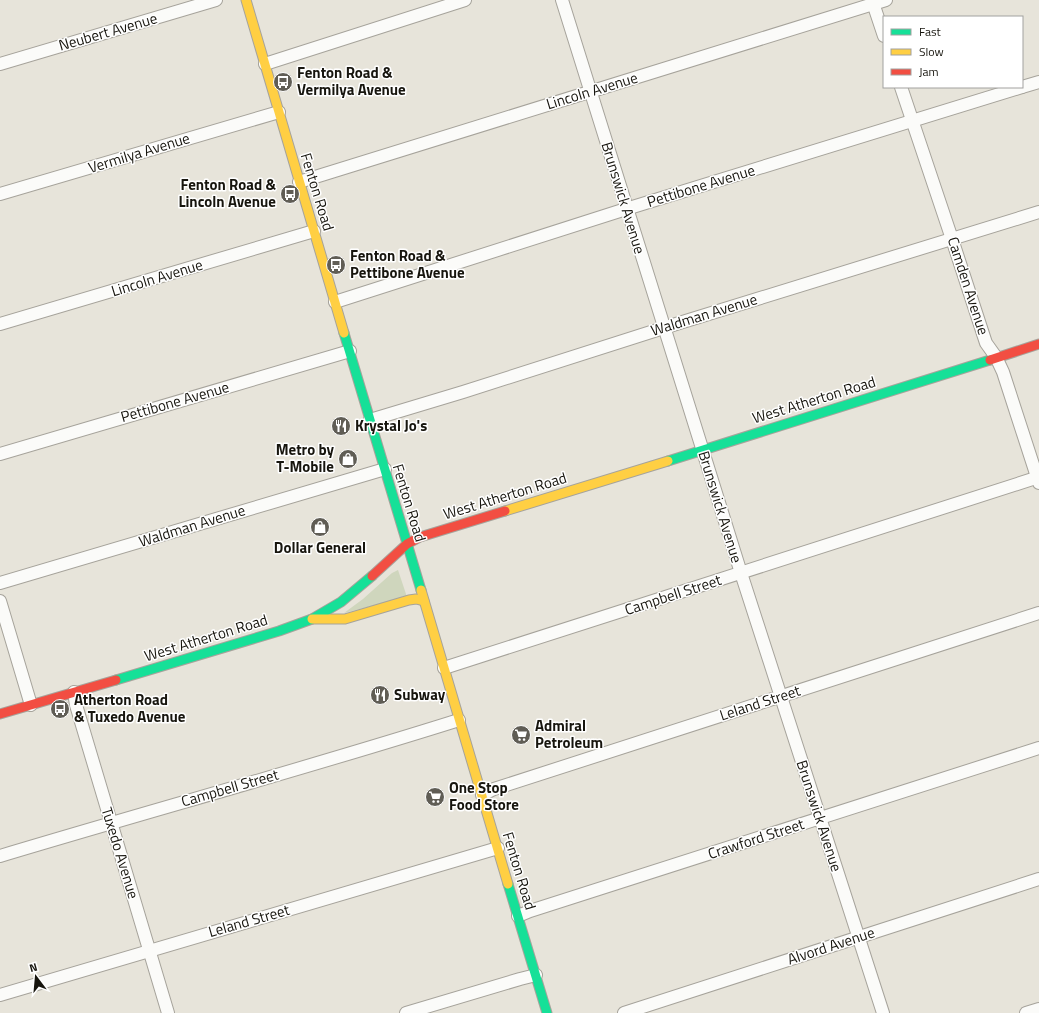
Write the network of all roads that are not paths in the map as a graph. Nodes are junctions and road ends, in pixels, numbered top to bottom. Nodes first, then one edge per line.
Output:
1 (216, 0) edge
2 (246, 0) edge
3 (465, 0) edge
4 (562, 0) edge
5 (886, 0) edge
6 (873, 2) edge
7 (883, 33) edge
8 (0, 64) edge
9 (265, 64) junction
10 (1039, 82) edge
11 (1023, 87) edge
12 (901, 88) edge
13 (1019, 88) edge
14 (591, 91) junction
15 (279, 112) junction
16 (912, 121) junction
17 (299, 182) junction
18 (0, 194) edge
19 (626, 209) junction
20 (1039, 212) edge
21 (314, 231) junction
22 (952, 239) junction
23 (335, 302) junction
24 (0, 324) edge
25 (664, 328) junction
26 (1039, 344) edge
27 (350, 350) junction
28 (996, 357) junction
29 (370, 420) junction
30 (703, 450) junction
31 (0, 454) edge
32 (385, 469) junction
33 (1038, 479) edge
34 (407, 544) junction
35 (741, 573) junction
36 (0, 583) edge
37 (0, 601) edge
38 (424, 601) junction
39 (1039, 613) edge
40 (312, 619) junction
41 (444, 668) junction
42 (74, 692) junction
43 (780, 696) junction
44 (31, 705) junction
45 (0, 714) edge
46 (460, 720) junction
47 (1039, 748) edge
48 (482, 795) junction
49 (820, 818) junction
50 (111, 823) junction
51 (498, 848) junction
52 (0, 856) edge
53 (1039, 879) edge
54 (518, 916) junction
55 (858, 938) junction
56 (149, 950) junction
57 (536, 975) junction
58 (0, 995) edge
59 (1039, 1009) edge
60 (168, 1013) edge
61 (406, 1013) edge
62 (547, 1013) edge
63 (624, 1013) edge
64 (883, 1013) edge
65 (1026, 1013) edge

1 - 8 street, Neubert Avenue
2 - 9 street, Fenton Road
3 - 9 street
4 - 14 street, Brunswick Avenue
5 - 6 street, Lincoln Avenue
6 - 7 street
6 - 14 street, Lincoln Avenue
9 - 15 street, Fenton Road
10 - 11 street, Pettibone Avenue
12 - 16 street, Camden Avenue
13 - 16 street, Pettibone Avenue
14 - 17 street, Lincoln Avenue
14 - 19 street, Brunswick Avenue
15 - 17 street, Fenton Road
15 - 18 street, Vermilya Avenue
16 - 19 street, Pettibone Avenue
16 - 22 street, Camden Avenue
17 - 21 street, Fenton Road
19 - 23 street, Pettibone Avenue
19 - 25 street, Brunswick Avenue
20 - 22 street, Waldman Avenue
21 - 23 street, Fenton Road
21 - 24 street, Lincoln Avenue
22 - 25 street, Waldman Avenue
22 - 28 street, Camden Avenue
23 - 27 street, Fenton Road
25 - 29 street, Waldman Avenue
25 - 30 street, Brunswick Avenue
26 - 28 street, West Atherton Road
27 - 29 street, Fenton Road
27 - 31 street, Pettibone Avenue
28 - 30 street, West Atherton Road
28 - 33 street, Camden Avenue
29 - 32 street, Fenton Road
30 - 34 street, West Atherton Road
30 - 35 street, Brunswick Avenue
32 - 34 street, Fenton Road
32 - 36 street, Waldman Avenue
33 - 35 street, Campbell Street
34 - 38 street, Fenton Road
34 - 40 street, West Atherton Road
35 - 41 street, Campbell Street
35 - 43 street, Brunswick Avenue
37 - 44 street
38 - 40 street
38 - 41 street, Fenton Road
39 - 43 street, Leland Street
40 - 42 street, West Atherton Road
41 - 46 street, Fenton Road
42 - 44 street, West Atherton Road
42 - 50 street, Tuxedo Avenue
43 - 48 street, Leland Street
43 - 49 street, Brunswick Avenue
44 - 45 street, West Atherton Road
46 - 48 street, Fenton Road
46 - 50 street, Campbell Street
47 - 49 street, Crawford Street
48 - 51 street, Fenton Road
49 - 54 street, Crawford Street
49 - 55 street, Brunswick Avenue
50 - 52 street, Campbell Street
50 - 56 street, Tuxedo Avenue
51 - 54 street, Fenton Road
51 - 56 street, Leland Street
53 - 55 street, Alvord Avenue
54 - 57 street, Fenton Road
55 - 63 street, Alvord Avenue
55 - 64 street, Brunswick Avenue
56 - 58 street, Leland Street
56 - 60 street, Tuxedo Avenue
57 - 61 street
57 - 62 street, Fenton Road
59 - 65 street

